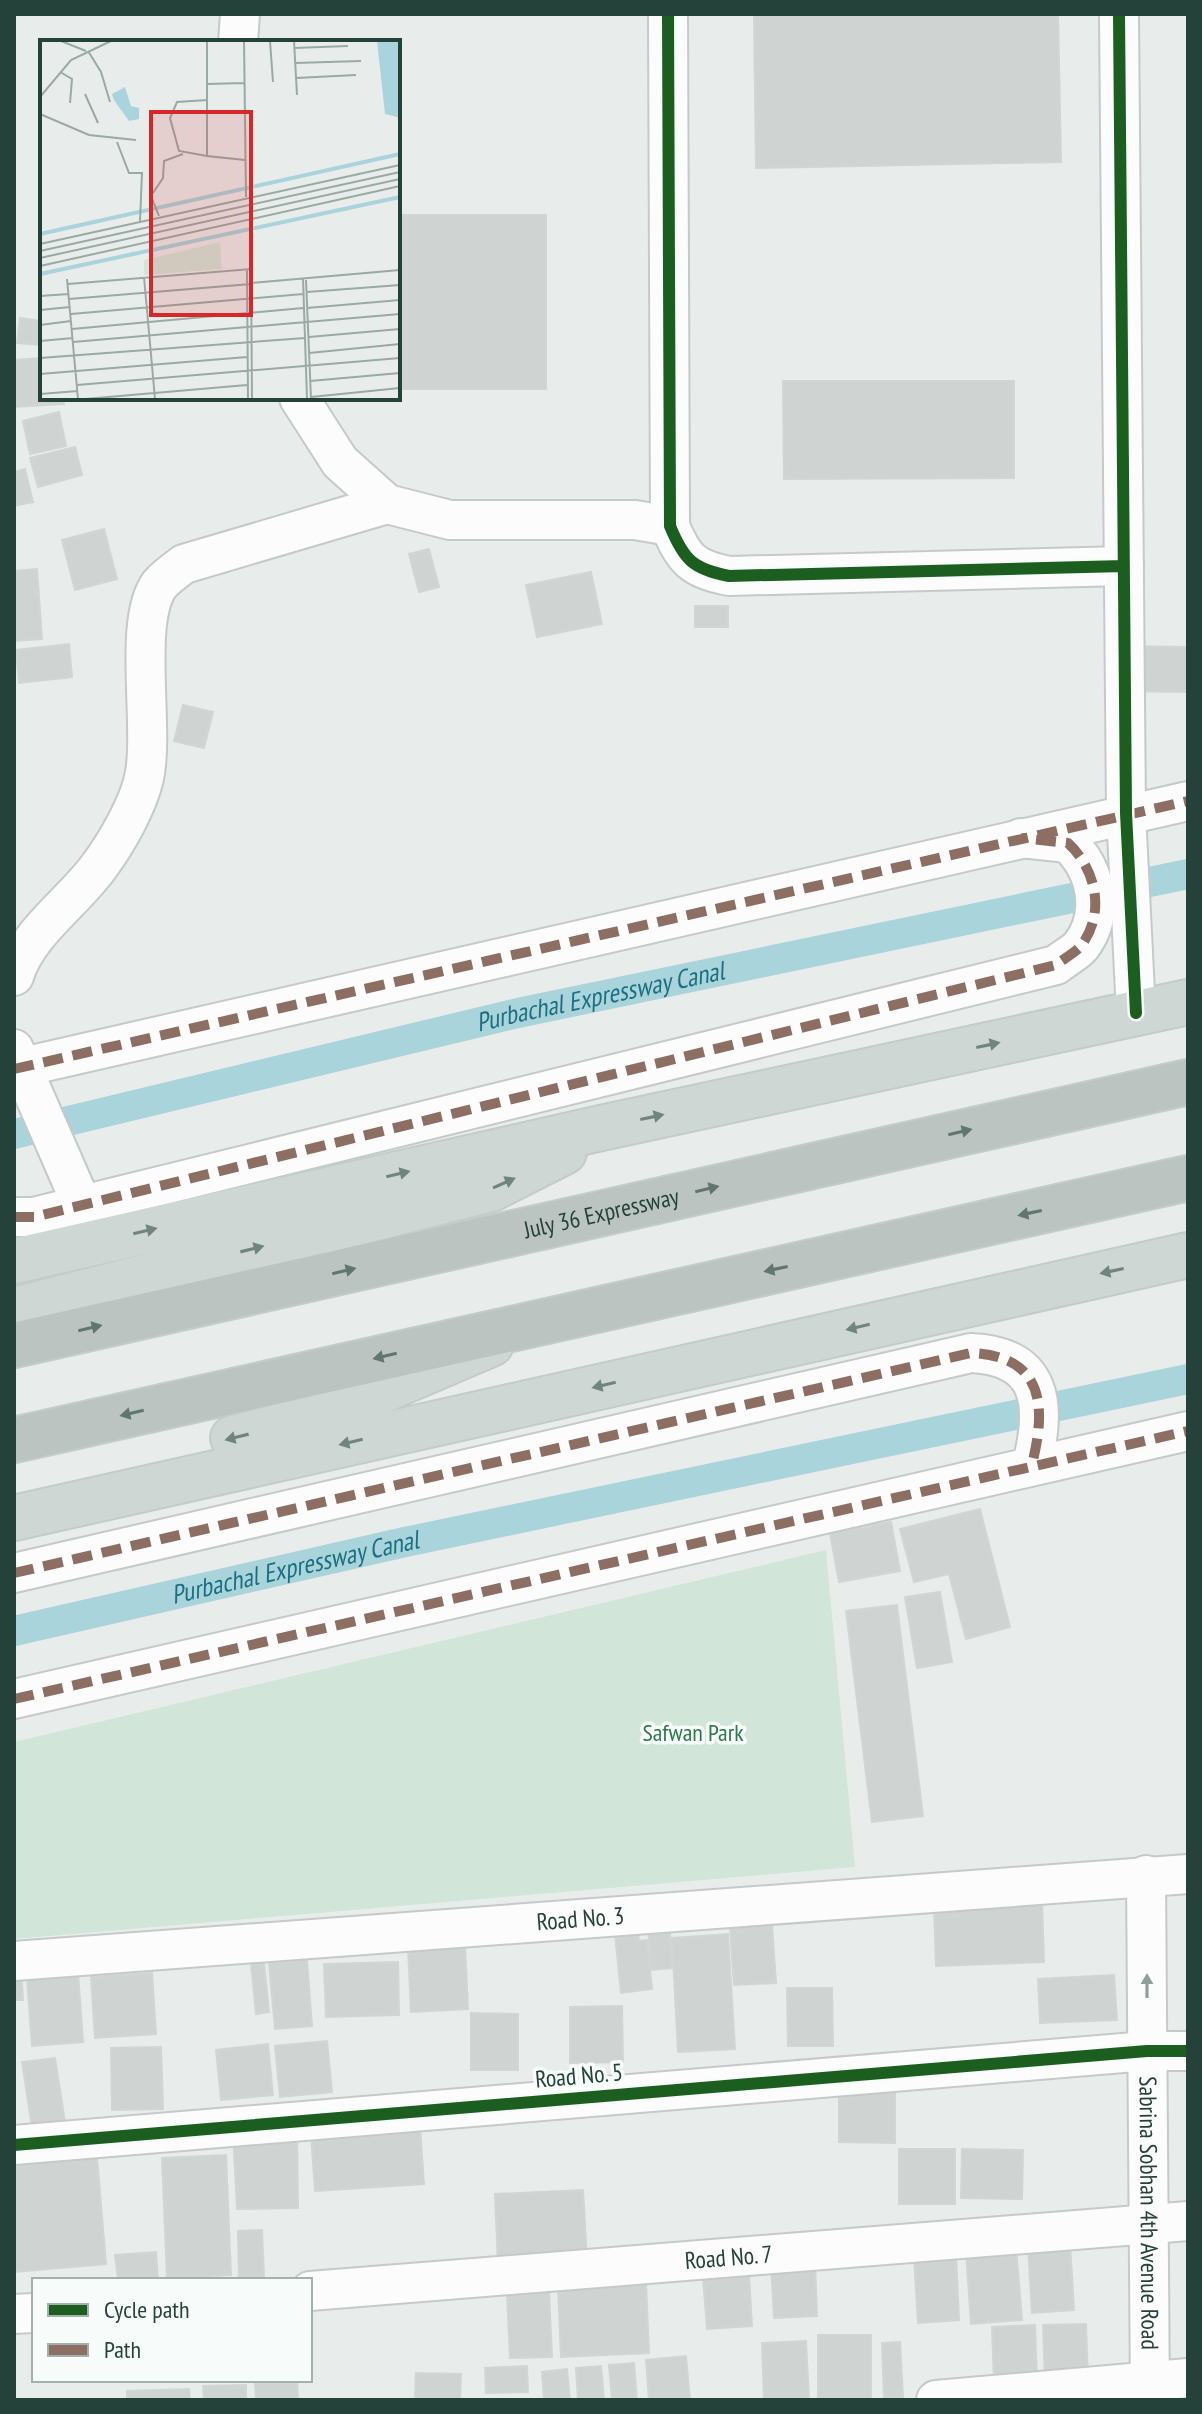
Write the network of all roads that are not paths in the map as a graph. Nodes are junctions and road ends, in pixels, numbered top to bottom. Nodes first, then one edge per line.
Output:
1 (240, 14) edge
2 (668, 14) edge
3 (1119, 14) edge
4 (238, 40) edge
5 (300, 400) edge
6 (387, 504) junction
7 (670, 526) junction
8 (1124, 566) junction
9 (1188, 801) edge
10 (1126, 813) junction
11 (1021, 838) junction
12 (14, 976) edge
13 (1188, 1002) edge
14 (1136, 1013) junction
15 (16, 1063) edge
16 (1188, 1082) edge
17 (601, 1128) junction
18 (1188, 1178) edge
19 (14, 1217) edge
20 (97, 1241) junction
21 (24, 1254) edge
22 (1188, 1255) edge
23 (14, 1310) edge
24 (544, 1319) junction
25 (14, 1345) edge
26 (1188, 1431) edge
27 (14, 1440) edge
28 (1032, 1464) junction
29 (14, 1499) edge
30 (14, 1518) edge
31 (14, 1573) edge
32 (14, 1699) edge
33 (1188, 1874) edge
34 (1146, 1875) junction
35 (14, 1961) edge
36 (1147, 2051) junction
37 (1188, 2051) edge
38 (14, 2145) edge
39 (1188, 2221) edge
40 (1148, 2225) junction
41 (312, 2291) edge
42 (1188, 2378) edge
43 (1150, 2390) edge
44 (936, 2400) edge

1 - 4 street
2 - 7 street
3 - 8 street
5 - 6 street
6 - 7 street
6 - 12 street
7 - 8 street
8 - 10 street
9 - 10 street
10 - 11 street
10 - 14 street
11 - 15 street
11 - 19 street
13 - 14 main road
17 -> 14 main road
15 - 20 street
25 -> 16 highway, July 36 Expressway
20 -> 17 main road
23 -> 17 main road
18 -> 24 highway
20 - 21 main road
22 -> 30 main road
24 -> 27 highway
24 -> 29 main road
26 - 28 street
28 - 31 street
28 - 32 street
33 - 34 street
34 - 35 street, Road No. 3
36 -> 34 street, Sabrina Sobhan 4th Avenue Road
36 - 37 street, Road No. 5
36 - 38 street, Road No. 5
36 - 40 street, Sabrina Sobhan 4th Avenue Road
39 - 40 street, Road No. 7
40 - 41 street, Road No. 7
40 - 43 street, Sabrina Sobhan 4th Avenue Road
42 - 43 street
43 - 44 street

